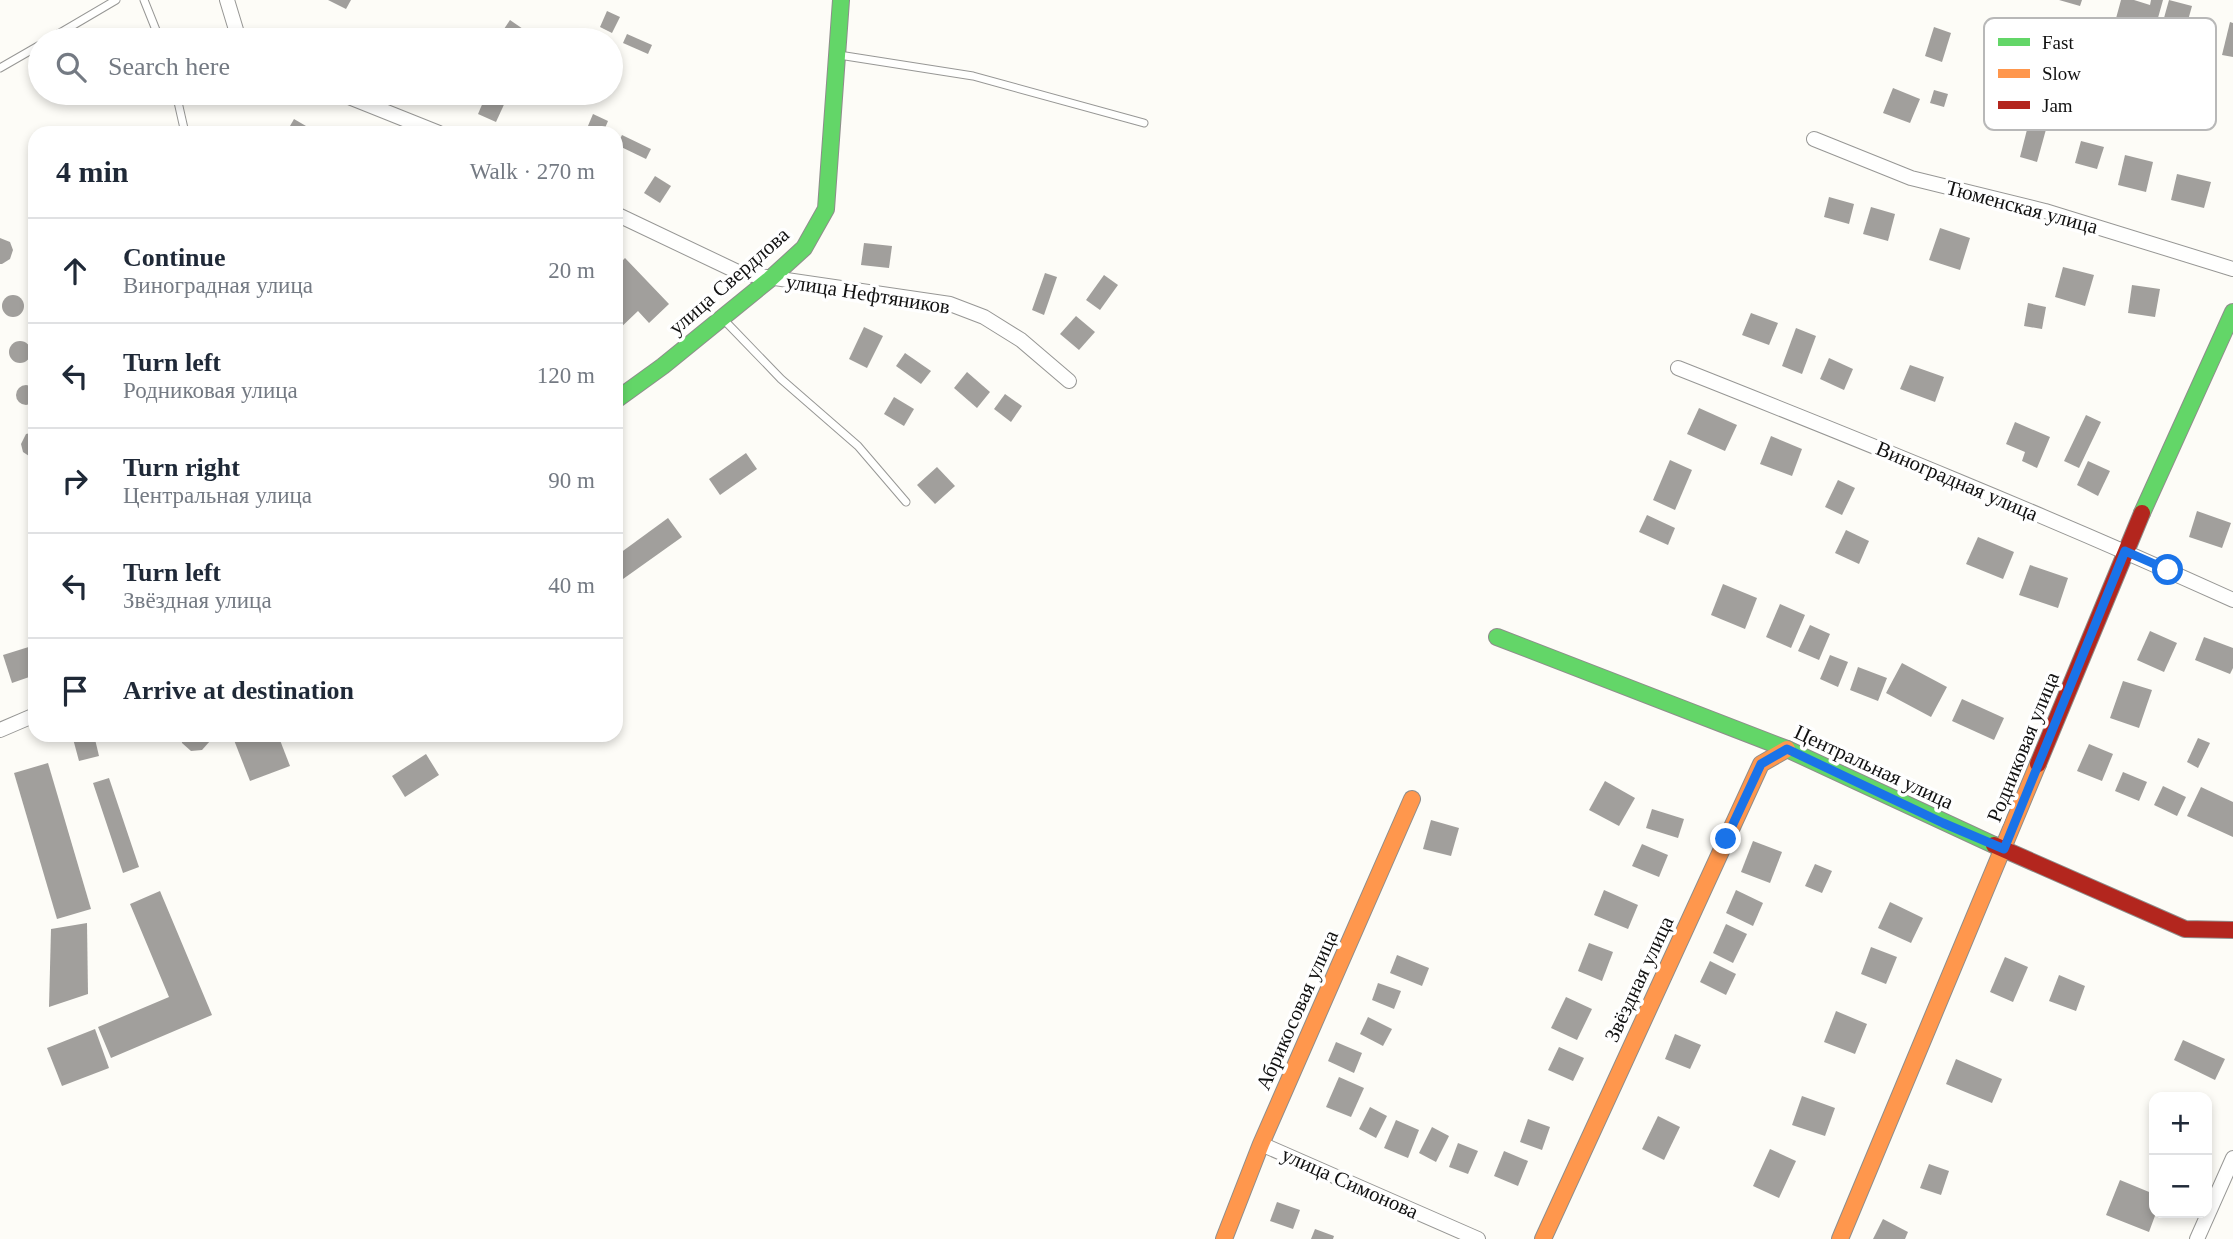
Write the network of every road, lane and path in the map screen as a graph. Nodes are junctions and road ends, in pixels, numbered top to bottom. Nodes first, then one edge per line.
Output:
1 (116, 0) edge
2 (144, 0) edge
3 (227, 0) edge
4 (841, 0) edge
5 (68, 28) edge
6 (155, 28) edge
7 (235, 28) edge
8 (28, 51) edge
9 (838, 54) junction
10 (0, 68) edge
11 (179, 105) edge
12 (369, 105) edge
13 (1144, 123) dead end
14 (183, 126) edge
15 (422, 126) edge
16 (1814, 139) dead end
17 (623, 217) edge
18 (2233, 269) edge
19 (770, 279) junction
20 (2233, 312) edge
21 (722, 318) junction
22 (1678, 368) dead end
23 (1069, 382) dead end
24 (623, 395) edge
25 (906, 502) dead end
26 (2125, 551) junction
27 (2233, 600) edge
28 (1497, 637) dead end
29 (28, 718) edge
30 (0, 730) edge
31 (1787, 749) junction
32 (1412, 799) dead end
33 (2004, 849) junction
34 (2233, 930) edge
35 (1261, 1144) junction
36 (2233, 1158) edge
37 (1224, 1239) edge
38 (1478, 1239) edge
39 (1543, 1239) edge
40 (1839, 1239) edge
41 (2197, 1239) edge

1 - 5 lane
2 - 6 lane
3 - 7 street
4 - 9 street, улица Свердлова
8 - 10 lane
9 - 13 lane
9 - 19 street, улица Свердлова
11 - 14 lane
12 - 15 street
16 - 18 street, Тюменская улица
17 - 19 street, улица Нефтяников
19 - 21 street, улица Свердлова
19 - 23 street, улица Нефтяников
20 - 26 street, Родниковая улица
21 - 24 street, улица Свердлова
21 - 25 lane
22 - 26 street, Виноградная улица
26 - 27 street, Виноградная улица
26 - 33 street, Родниковая улица
28 - 31 street, Центральная улица
29 - 30 street
31 - 33 street, Центральная улица
31 - 39 street, Звёздная улица
32 - 35 street, Абрикосовая улица
33 - 34 street, Центральная улица
33 - 40 street, Родниковая улица
35 - 37 street, Абрикосовая улица
35 - 38 street, улица Симонова
36 - 41 street

